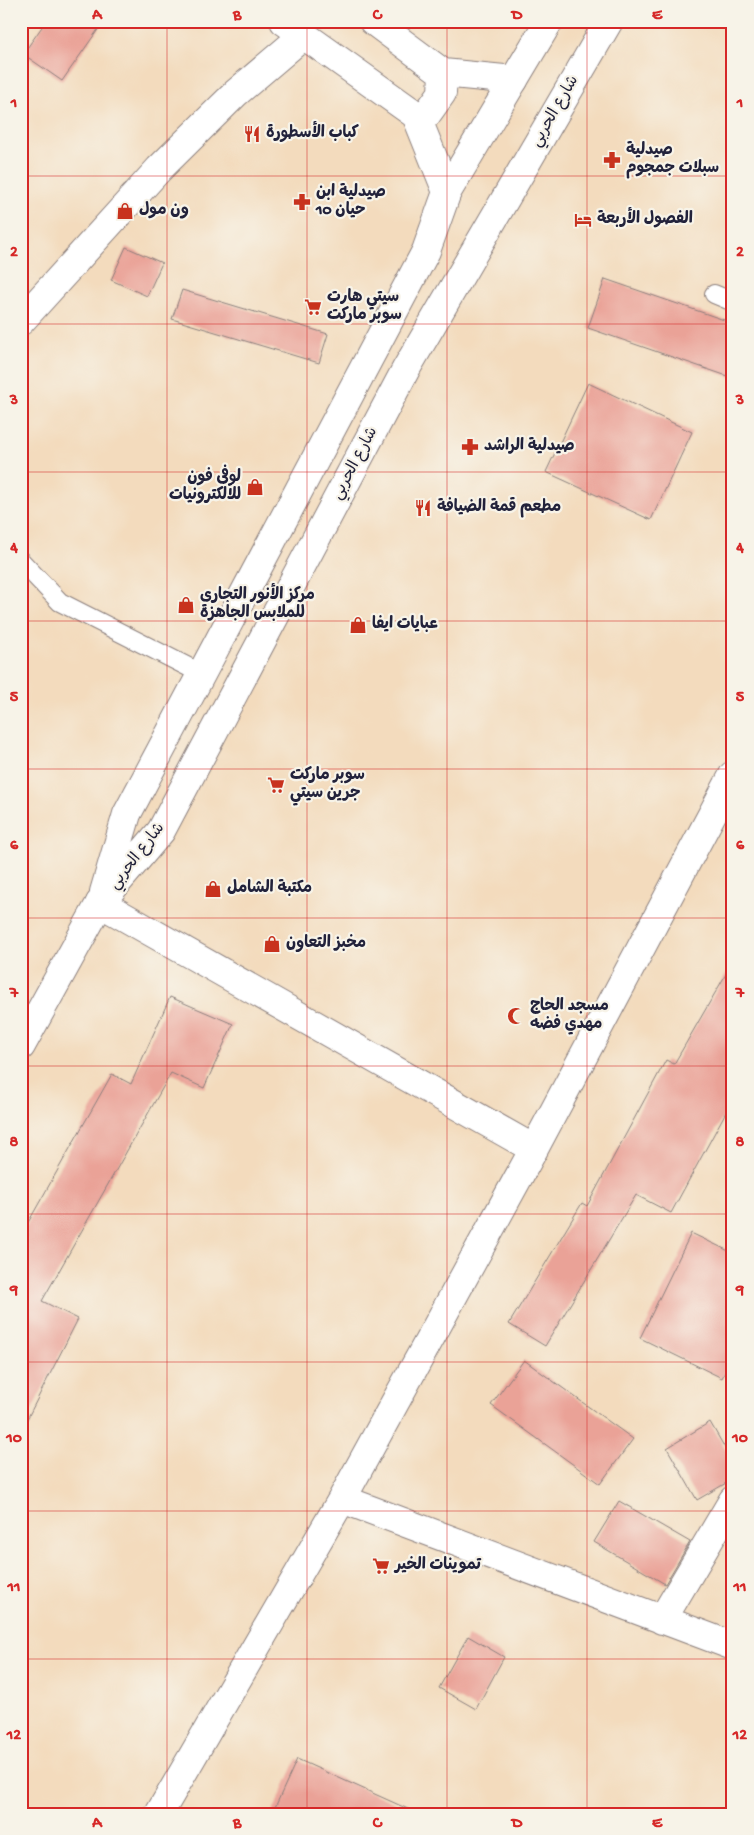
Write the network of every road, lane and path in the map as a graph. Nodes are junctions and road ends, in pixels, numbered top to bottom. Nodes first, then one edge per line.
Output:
1 (373, 21) edge
2 (549, 21) edge
3 (609, 21) edge
4 (294, 28) edge
5 (443, 73) junction
6 (514, 80) junction
7 (416, 115) junction
8 (447, 192) junction
9 (714, 294) dead end
10 (733, 302) edge
11 (21, 321) edge
12 (21, 561) edge
13 (202, 674) junction
14 (733, 775) edge
15 (100, 903) junction
16 (21, 1046) edge
17 (534, 1149) junction
18 (342, 1499) junction
19 (733, 1500) edge
20 (662, 1620) junction
21 (733, 1646) edge
22 (161, 1813) edge

1 - 5 street
2 - 6 street, شارع الحربي
3 - 15 street, شارع الحربي
4 - 7 street
4 - 11 street
5 - 6 street
5 - 7 street
6 - 8 street, شارع الحربي
7 - 8 street
8 - 13 street, شارع الحربي
9 - 10 lane
12 - 13 lane
13 - 15 street, شارع الحربي
14 - 17 street
15 - 16 street, شارع الحربي
15 - 17 street
17 - 18 street
18 - 20 street
18 - 22 street
19 - 20 street
20 - 21 street

